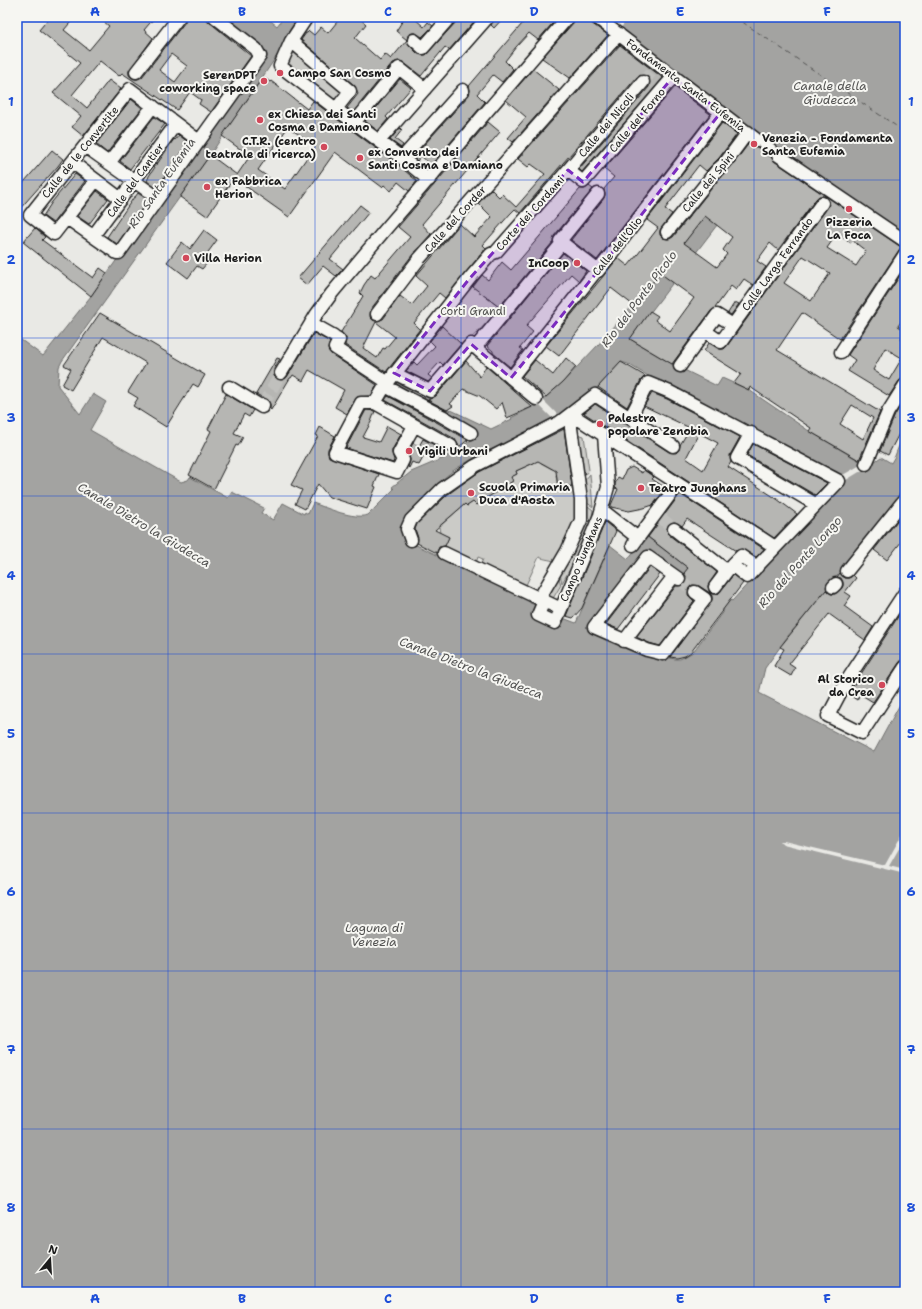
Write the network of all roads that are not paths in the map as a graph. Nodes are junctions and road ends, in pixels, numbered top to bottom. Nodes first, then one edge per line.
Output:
1 (179, 17) edge
2 (215, 17) edge
3 (307, 17) edge
4 (450, 17) edge
5 (488, 17) edge
6 (568, 17) edge
7 (596, 17) edge
8 (617, 35) junction
9 (414, 40) dead end
10 (291, 41) junction
11 (136, 72) dead end
12 (674, 76) junction
13 (643, 82) tunnel mouth
14 (421, 85) junction
15 (463, 90) dead end
16 (153, 106) junction
17 (336, 109) junction
18 (721, 112) junction
19 (357, 119) junction
20 (176, 124) junction
21 (199, 141) junction
22 (379, 141) junction
23 (763, 144) junction
24 (85, 146) junction
25 (402, 158) junction
26 (72, 162) junction
27 (109, 163) junction
28 (569, 169) junction
29 (96, 180) junction
30 (429, 180) junction
31 (134, 181) junction
32 (584, 181) joint
33 (598, 194) dead end
34 (827, 196) junction
35 (158, 198) junction
36 (120, 199) junction
37 (67, 218) junction
38 (667, 232) dead end
39 (93, 236) junction
40 (905, 241) edge
41 (562, 243) junction
42 (905, 254) edge
43 (597, 270) junction
44 (378, 314) dead end
45 (312, 323) junction
46 (733, 325) junction
47 (705, 331) junction
48 (475, 348) junction
49 (841, 352) dead end
50 (680, 366) dead end
51 (281, 373) tunnel mouth
52 (511, 378) junction
53 (389, 380) junction
54 (905, 385) edge
55 (229, 388) dead end
56 (536, 399) dead end
57 (370, 403) junction
58 (263, 405) dead end
59 (571, 414) junction
60 (630, 418) junction
61 (414, 426) junction
62 (471, 433) dead end
63 (751, 433) junction
64 (604, 435) junction
65 (451, 446) dead end
66 (672, 446) dead end
67 (866, 464) dead end
68 (678, 484) junction
69 (905, 499) edge
70 (815, 504) junction
71 (602, 510) junction
72 (679, 531) tunnel mouth
73 (411, 540) dead end
74 (775, 547) junction
75 (444, 553) dead end
76 (757, 567) junction
77 (730, 568) junction
78 (847, 570) dead end
79 (715, 587) dead end
80 (905, 592) edge
81 (700, 596) dead end
82 (542, 600) junction
83 (624, 641) junction
84 (905, 667) edge

1 - 11 street
2 - 21 street
3 - 10 street
4 - 9 street
5 - 14 street
6 - 30 street
7 - 8 street, Fondamenta Santa Eufemia
8 - 12 street, Fondamenta Santa Eufemia
8 - 44 street, Calle del Corder
10 - 17 street
10 - 17 street
12 - 18 street, Fondamenta Santa Eufemia
12 - 32 street, Calle del Forno
13 - 28 street, Calle dei Nicoli
14 - 19 street
14 - 22 street
15 - 25 street
16 - 20 street
16 - 24 street, Calle de le Convertite
16 - 27 street
17 - 19 street
18 - 23 street, Fondamenta Santa Eufemia
18 - 43 street, Calle dell'Olio
19 - 22 street
20 - 21 street
20 - 31 street, Calle del Cantier
21 - 35 street
22 - 25 street
23 - 34 street, Fondamenta Santa Eufemia
23 - 38 street, Calle dei Spini
24 - 26 street, Calle de le Convertite
24 - 27 street
25 - 30 street
26 - 29 street
26 - 37 street, Calle de le Convertite
27 - 31 street
28 - 32 street, Corte dei Cordami
28 - 53 street, Corte dei Cordami
29 - 36 street
29 - 37 street
30 - 45 street
31 - 35 street
31 - 36 street, Calle del Cantier
33 - 41 street
34 - 40 street, Fondamenta Santa Eufemia
34 - 46 street, Calle Larga Ferrando
35 - 39 street
36 - 39 street, Calle del Cantier
37 - 39 street
41 - 43 street
41 - 48 street
42 - 49 street
43 - 52 street, Calle dell'Olio
45 - 51 street
45 - 53 street
46 - 47 street
46 - 47 street, Calle Larga Ferrando
47 - 50 street
48 - 52 street
48 - 53 street
52 - 56 street
53 - 57 street, Corte dei Cordami
53 - 62 street
54 - 67 street
55 - 58 street
57 - 61 street
57 - 61 street, Corte dei Cordami
59 - 60 street
59 - 64 street
59 - 73 street
59 - 82 street, Campo Junghans
60 - 63 street
60 - 66 street
61 - 65 street
63 - 70 street
63 - 70 street
64 - 68 street
64 - 71 street, Campo Junghans
68 - 71 street, Campo Junghans
68 - 74 street
69 - 78 street
70 - 74 street
71 - 82 street, Campo Junghans
72 - 77 street
74 - 76 street
75 - 82 street, Campo Junghans
76 - 77 street
76 - 77 street
77 - 79 street
80 - 84 street
81 - 83 street
83 - 83 street

